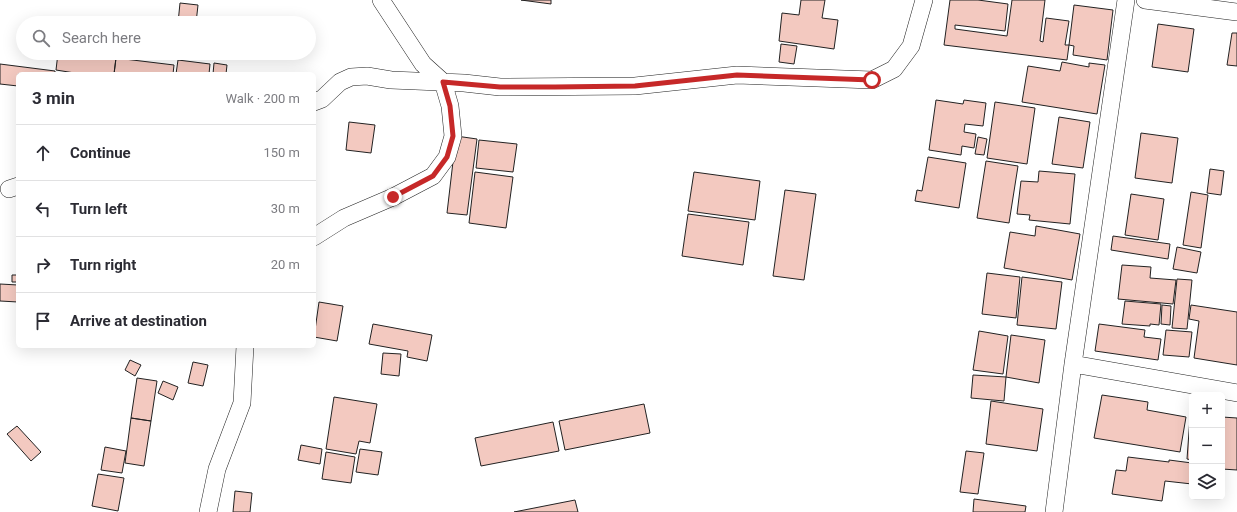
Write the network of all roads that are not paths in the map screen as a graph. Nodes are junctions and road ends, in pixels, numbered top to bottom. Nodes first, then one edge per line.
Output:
1 (381, 0) edge
2 (924, 0) edge
3 (1126, 0) edge
4 (1145, 0) edge
5 (1237, 12) edge
6 (443, 82) junction
7 (316, 101) edge
8 (316, 236) edge
9 (245, 348) edge
10 (1073, 364) junction
11 (1237, 393) edge
12 (208, 512) edge
13 (1054, 512) edge

1 - 6 street
2 - 6 street
3 - 10 street
4 - 5 street
6 - 7 street
6 - 8 street
9 - 12 street
10 - 11 street
10 - 13 street

